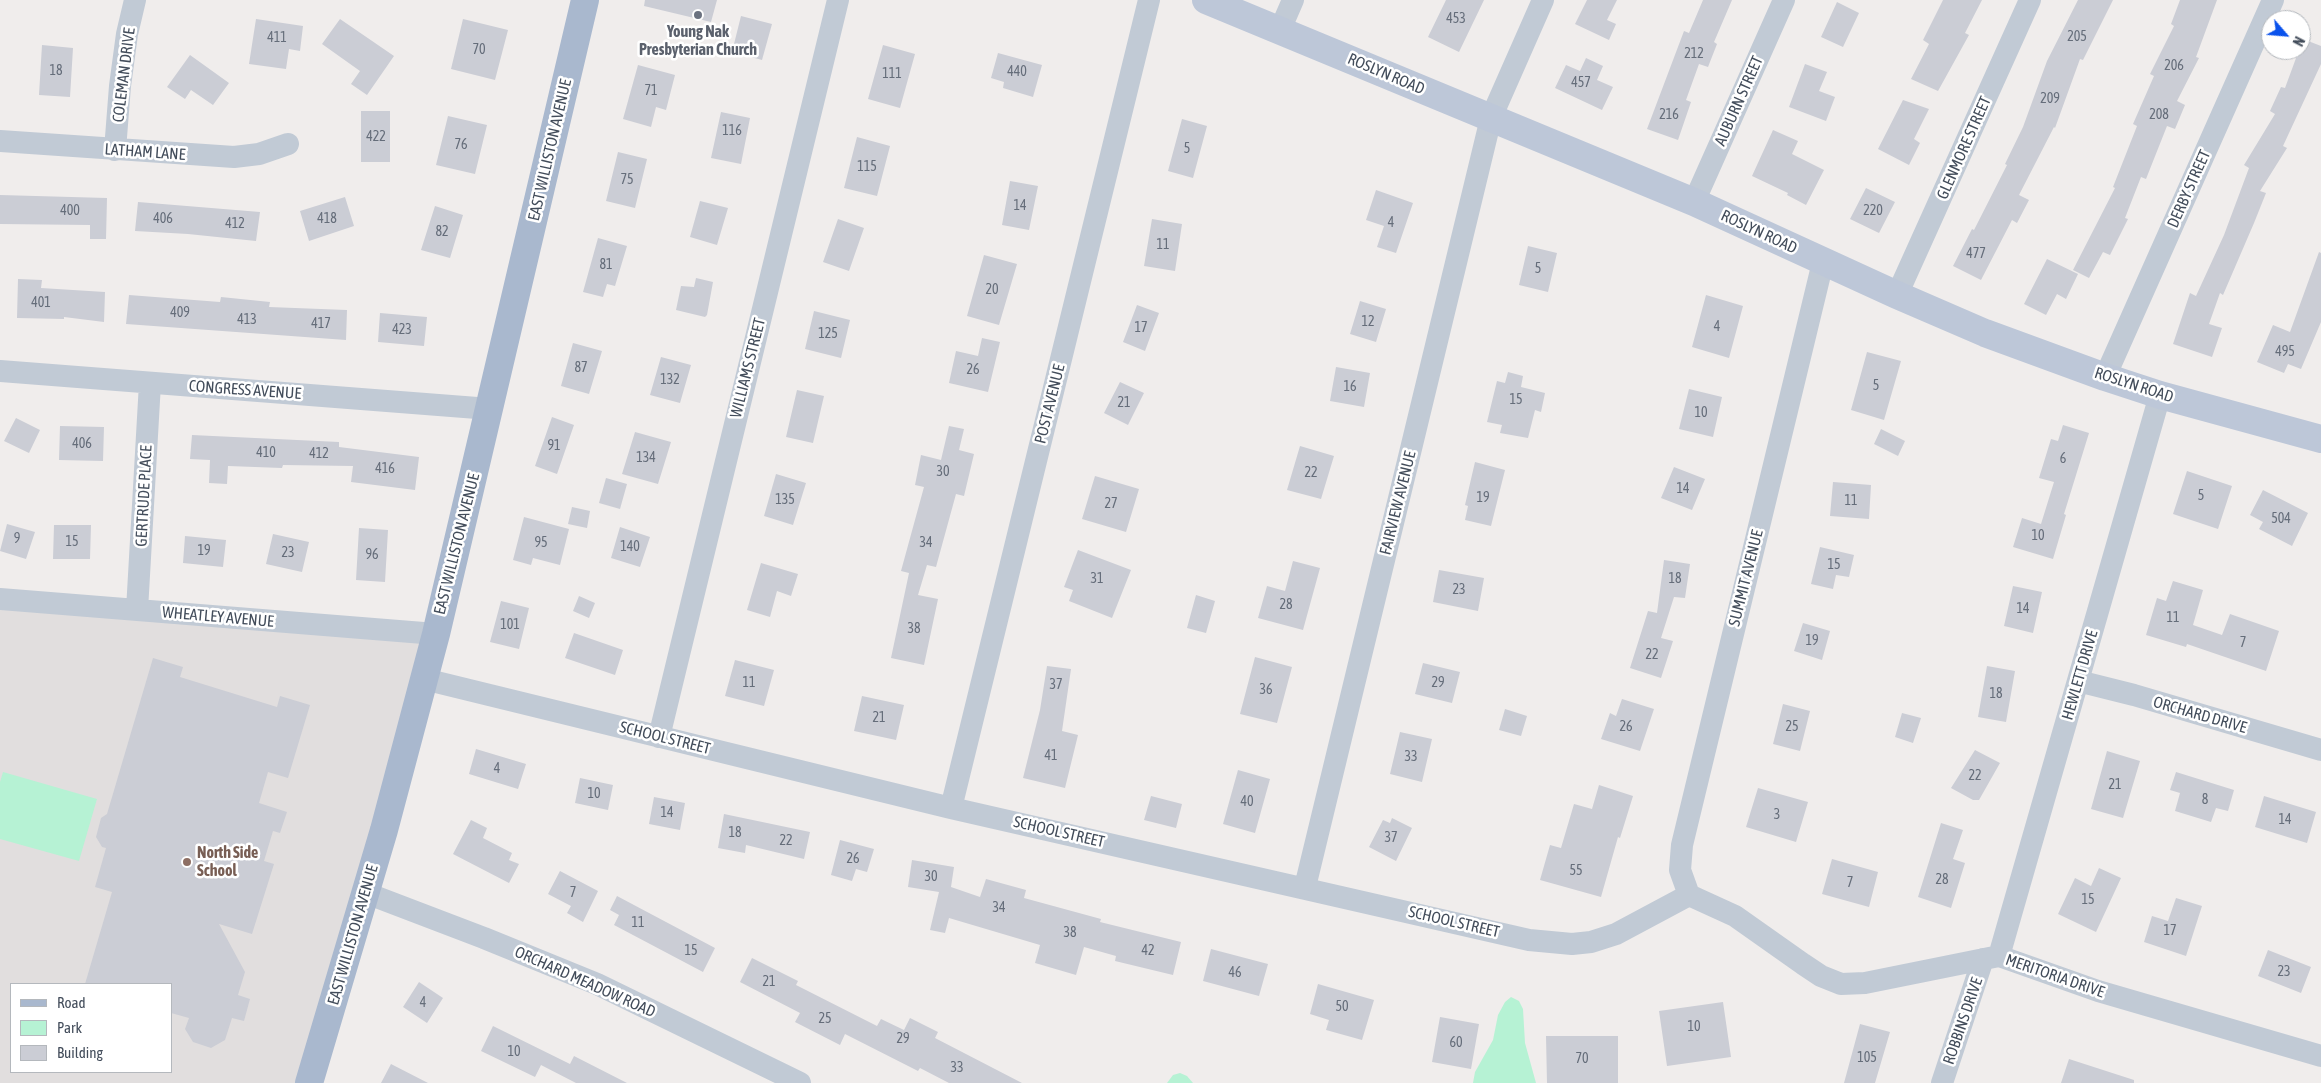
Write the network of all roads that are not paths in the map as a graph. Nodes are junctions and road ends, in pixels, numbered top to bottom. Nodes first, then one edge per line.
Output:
1 (135, 0) edge
2 (586, 0) edge
3 (838, 0) edge
4 (1149, 0) edge
5 (1206, 0) edge
6 (1293, 0) edge
7 (1543, 0) edge
8 (1784, 0) edge
9 (2030, 0) edge
10 (2274, 0) edge
11 (1280, 30) junction
12 (1491, 118) junction
13 (0, 142) edge
14 (288, 144) dead end
15 (115, 150) junction
16 (1694, 202) junction
17 (1823, 262) junction
18 (1898, 295) junction
19 (0, 371) edge
20 (2105, 377) junction
21 (150, 382) junction
22 (2160, 395) junction
23 (490, 409) junction
24 (2321, 439) edge
25 (0, 599) edge
26 (137, 610) junction
27 (436, 634) junction
28 (424, 679) junction
29 (2078, 681) junction
30 (658, 737) junction
31 (2321, 750) edge
32 (951, 808) junction
33 (1304, 887) junction
34 (366, 893) junction
35 (1689, 894) junction
36 (1991, 957) junction
37 (2321, 1056) edge
38 (309, 1083) edge
39 (800, 1083) edge
40 (1942, 1083) edge

1 - 15 street, COLEMAN DRIVE
2 - 23 main road, EAST WILLISTON AVENUE
3 - 30 street, WILLIAMS STREET
4 - 32 street, POST AVENUE
5 - 11 main road, ROSLYN ROAD
6 - 11 street
7 - 12 street, FAIRVIEW AVENUE
8 - 16 street, AUBURN STREET
9 - 18 street, GLENMORE STREET
10 - 20 street, DERBY STREET
11 - 12 main road, ROSLYN ROAD
12 - 16 main road, ROSLYN ROAD
12 - 33 street, FAIRVIEW AVENUE
13 - 15 street, LATHAM LANE
14 - 15 street, LATHAM LANE
16 - 17 main road, ROSLYN ROAD
17 - 18 main road, ROSLYN ROAD
17 - 35 street, SUMMIT AVENUE
18 - 20 main road, ROSLYN ROAD
19 - 21 street, CONGRESS AVENUE
20 - 22 main road, ROSLYN ROAD
21 - 23 street, CONGRESS AVENUE
21 - 26 street, GERTRUDE PLACE
22 - 24 main road, ROSLYN ROAD
22 - 29 street, HEWLETT DRIVE
23 - 27 main road, EAST WILLISTON AVENUE
25 - 26 street, WHEATLEY AVENUE
26 - 27 street, WHEATLEY AVENUE
27 - 28 main road, EAST WILLISTON AVENUE
28 - 30 street, SCHOOL STREET
28 - 34 main road, EAST WILLISTON AVENUE
29 - 31 street, ORCHARD DRIVE
29 - 36 street, HEWLETT DRIVE
30 - 32 street, SCHOOL STREET
32 - 33 street, SCHOOL STREET
33 - 35 street, SCHOOL STREET
34 - 38 main road, EAST WILLISTON AVENUE
34 - 39 street, ORCHARD MEADOW ROAD
35 - 36 street, MERITORIA DRIVE
36 - 37 street, MERITORIA DRIVE
36 - 40 street, ROBBINS DRIVE

